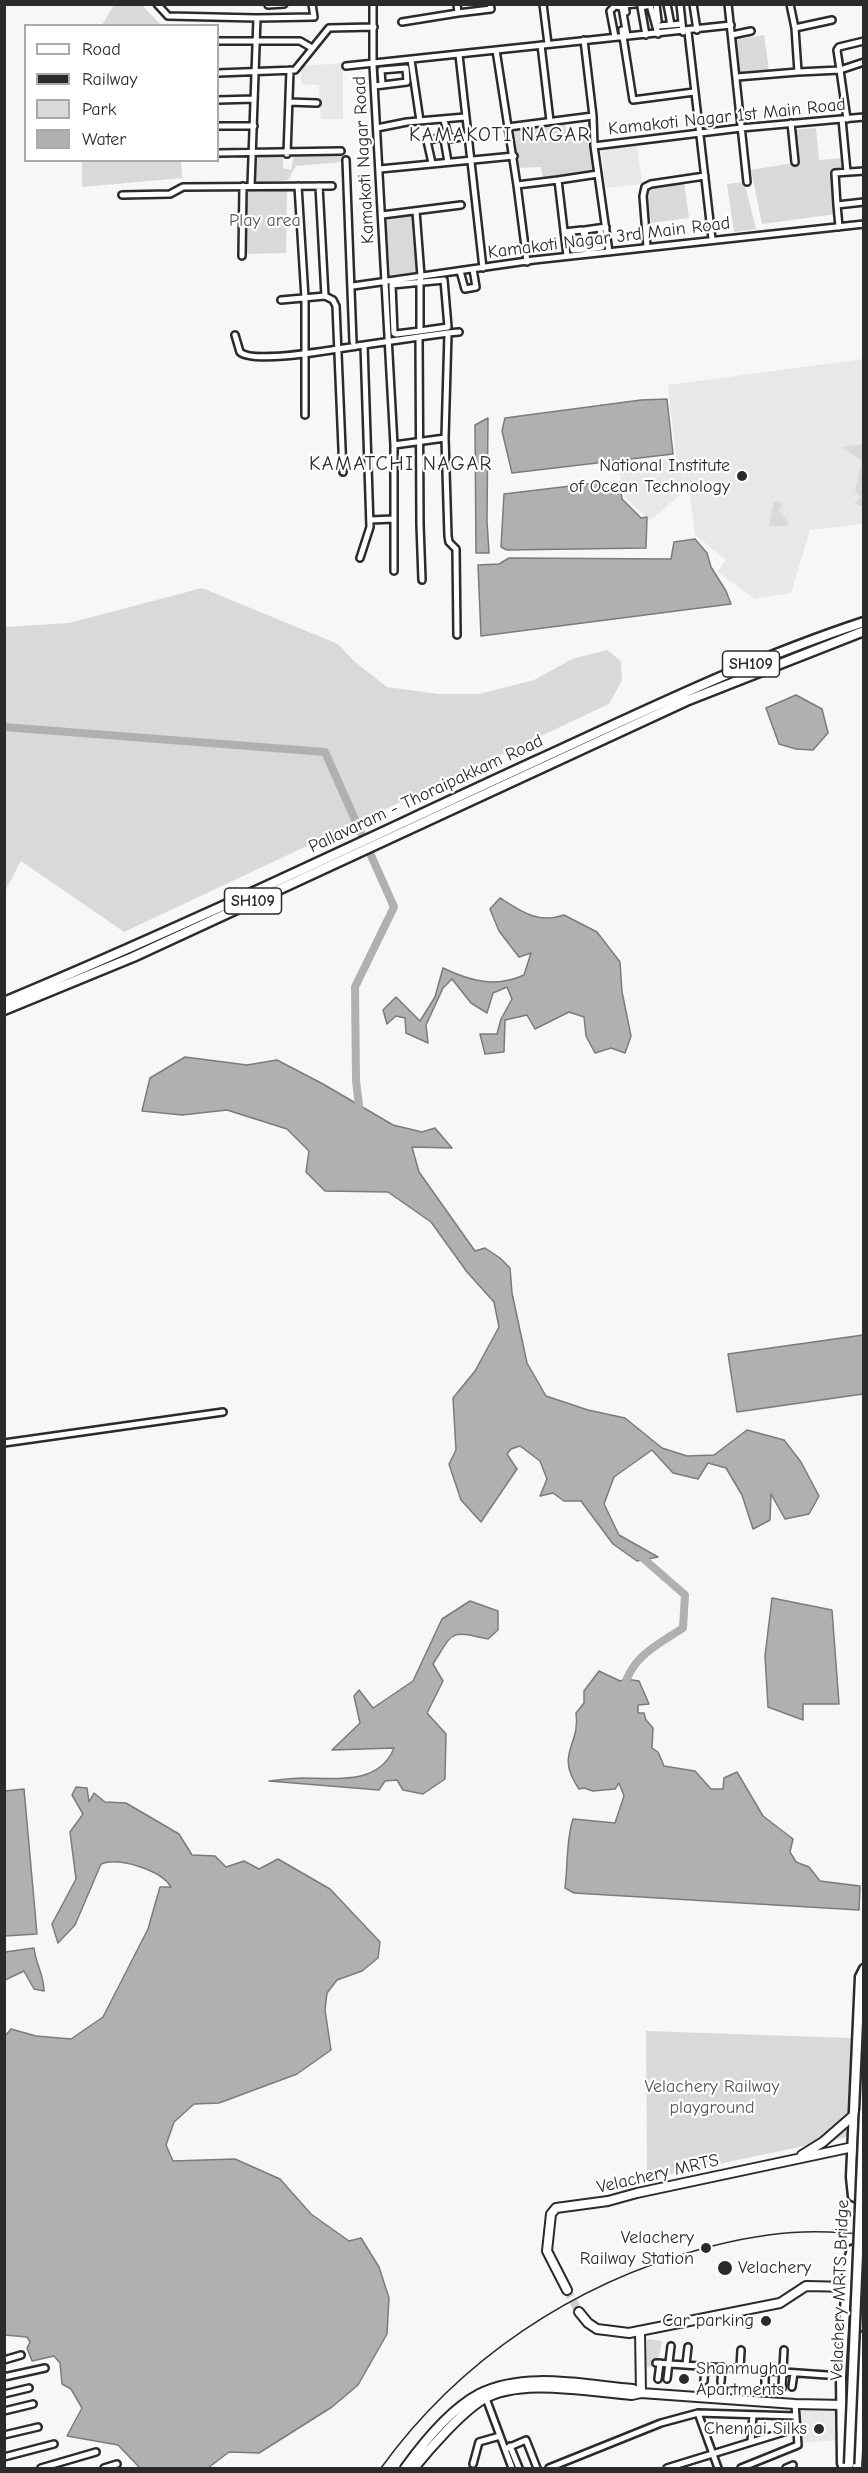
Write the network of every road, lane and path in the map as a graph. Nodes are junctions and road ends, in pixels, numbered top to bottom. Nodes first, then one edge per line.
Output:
1 (166, 4) edge
2 (284, 4) edge
3 (312, 4) edge
4 (373, 4) edge
5 (457, 4) edge
6 (490, 4) edge
7 (543, 4) edge
8 (636, 4) edge
9 (657, 4) edge
10 (667, 4) edge
11 (680, 4) edge
12 (693, 4) edge
13 (728, 4) edge
14 (790, 4) edge
15 (268, 5) edge
16 (159, 7) edge
17 (458, 13) junction
18 (257, 18) junction
19 (832, 20) dead end
20 (402, 22) dead end
21 (682, 24) junction
22 (671, 25) junction
23 (659, 26) junction
24 (731, 26) junction
25 (374, 27) junction
26 (795, 28) junction
27 (697, 30) junction
28 (751, 31) dead end
29 (686, 32) junction
30 (622, 34) junction
31 (659, 34) junction
32 (732, 34) junction
33 (645, 35) junction
34 (257, 40) junction
35 (584, 40) junction
36 (864, 40) edge
37 (219, 41) edge
38 (549, 44) junction
39 (541, 45) junction
40 (312, 48) junction
41 (496, 50) junction
42 (459, 55) junction
43 (411, 60) junction
44 (864, 62) edge
45 (374, 65) junction
46 (393, 65) junction
47 (346, 66) dead end
48 (409, 68) junction
49 (290, 70) junction
50 (840, 70) junction
51 (255, 71) junction
52 (798, 72) junction
53 (219, 73) edge
54 (737, 77) junction
55 (382, 85) junction
56 (375, 86) junction
57 (694, 92) junction
58 (254, 99) junction
59 (219, 100) edge
60 (289, 102) junction
61 (317, 103) dead end
62 (592, 116) junction
63 (465, 117) junction
64 (864, 117) edge
65 (845, 119) junction
66 (444, 120) junction
67 (420, 121) junction
68 (550, 121) junction
69 (791, 123) junction
70 (219, 126) edge
71 (254, 126) junction
72 (508, 127) junction
73 (378, 128) junction
74 (741, 128) junction
75 (699, 133) junction
76 (467, 136) junction
77 (594, 146) junction
78 (341, 152) dead end
79 (219, 153) edge
80 (251, 153) junction
81 (287, 154) junction
82 (514, 156) junction
83 (471, 159) junction
84 (346, 160) dead end
85 (448, 162) junction
86 (795, 162) dead end
87 (432, 163) junction
88 (380, 169) junction
89 (864, 171) edge
90 (848, 172) junction
91 (598, 174) junction
92 (705, 176) junction
93 (558, 180) junction
94 (747, 182) dead end
95 (517, 185) junction
96 (243, 186) junction
97 (251, 186) junction
98 (298, 186) junction
99 (319, 186) junction
100 (332, 186) dead end
101 (122, 195) dead end
102 (864, 202) edge
103 (461, 205) dead end
104 (837, 205) junction
105 (416, 212) junction
106 (382, 215) junction
107 (864, 224) edge
108 (839, 227) junction
109 (603, 228) junction
110 (566, 232) junction
111 (712, 239) junction
112 (605, 244) junction
113 (647, 247) junction
114 (588, 251) junction
115 (609, 252) junction
116 (242, 256) dead end
117 (567, 256) junction
118 (527, 262) junction
119 (483, 268) junction
120 (473, 269) junction
121 (460, 271) junction
122 (448, 273) junction
123 (420, 279) junction
124 (386, 280) junction
125 (356, 285) junction
126 (325, 296) junction
127 (305, 298) junction
128 (281, 300) dead end
129 (450, 323) dead end
130 (459, 332) dead end
131 (448, 333) junction
132 (419, 334) junction
133 (235, 335) dead end
134 (354, 342) dead end
135 (389, 342) junction
136 (364, 345) junction
137 (337, 349) junction
138 (304, 355) junction
139 (305, 415) dead end
140 (445, 438) junction
141 (420, 442) junction
142 (394, 445) junction
143 (343, 472) dead end
144 (394, 519) junction
145 (370, 520) junction
146 (360, 558) dead end
147 (394, 571) dead end
148 (422, 580) dead end
149 (864, 622) edge
150 (864, 631) edge
151 (856, 634) edge
152 (457, 635) dead end
153 (688, 696) junction
154 (6, 1006) edge
155 (223, 1412) dead end
156 (4, 1443) edge
157 (864, 1969) edge
158 (864, 2114) edge
159 (854, 2115) junction
160 (853, 2147) junction
161 (796, 2159) junction
162 (864, 2201) edge
163 (864, 2248) edge
164 (864, 2254) edge
165 (849, 2287) junction
166 (567, 2290) tunnel mouth
167 (579, 2312) tunnel mouth
168 (640, 2331) junction
169 (864, 2336) edge
170 (671, 2346) dead end
171 (688, 2348) dead end
172 (741, 2350) dead end
173 (784, 2350) dead end
174 (21, 2355) dead end
175 (4, 2360) edge
176 (668, 2363) junction
177 (686, 2364) junction
178 (705, 2366) junction
179 (722, 2367) junction
180 (45, 2368) dead end
181 (740, 2368) junction
182 (765, 2371) junction
183 (782, 2372) junction
184 (794, 2373) junction
185 (841, 2376) junction
186 (4, 2377) edge
187 (658, 2379) dead end
188 (667, 2379) dead end
189 (704, 2381) dead end
190 (721, 2382) dead end
191 (765, 2385) dead end
192 (792, 2387) dead end
193 (30, 2388) dead end
194 (782, 2388) dead end
195 (641, 2393) junction
196 (4, 2394) edge
197 (487, 2402) dead end
198 (33, 2404) dead end
199 (795, 2404) junction
200 (842, 2406) junction
201 (4, 2411) edge
202 (698, 2413) junction
203 (753, 2415) junction
204 (796, 2416) junction
205 (38, 2427) dead end
206 (797, 2428) junction
207 (4, 2435) edge
208 (500, 2436) junction
209 (752, 2441) junction
210 (54, 2444) dead end
211 (508, 2447) junction
212 (96, 2452) dead end
213 (712, 2452) junction
214 (420, 2454) junction
215 (4, 2457) edge
216 (511, 2457) junction
217 (117, 2464) dead end
218 (473, 2464) dead end
219 (793, 2465) dead end
220 (847, 2467) edge
221 (519, 2468) edge
222 (41, 2469) edge
223 (104, 2469) edge
224 (405, 2469) edge
225 (414, 2469) edge
226 (512, 2469) edge
227 (537, 2469) edge
228 (549, 2469) edge
229 (667, 2469) edge
230 (717, 2469) edge
231 (741, 2469) edge
232 (786, 2469) edge
233 (858, 2469) edge

1 - 16 street
2 - 15 street
3 - 18 street
4 - 25 street
5 - 17 street
6 - 17 street
7 - 38 street
8 - 30 street
8 - 33 street
9 - 23 street
10 - 22 street
11 - 21 street
12 - 27 street
13 - 24 street
14 - 26 street
16 - 18 street
17 - 20 street
18 - 34 street
19 - 26 street
21 - 22 street
21 - 29 street
22 - 23 street
23 - 31 street
24 - 27 street, Kamakoti Nagar Road
24 - 32 street
25 - 40 street
25 - 45 street
26 - 52 street
27 - 29 street, Kamakoti Nagar Road
28 - 32 street
29 - 31 street, Kamakoti Nagar Road
29 - 57 street
30 - 33 street, Kamakoti Nagar Road
30 - 35 street, Kamakoti Nagar Road
30 - 57 street
31 - 33 street, Kamakoti Nagar Road
31 - 33 street
32 - 54 street
34 - 37 street
34 - 40 street
34 - 51 street
35 - 38 street, Kamakoti Nagar Road
35 - 62 street
36 - 50 street
38 - 39 street, Kamakoti Nagar Road
39 - 41 street, Kamakoti Nagar Road
39 - 68 street
40 - 49 street
41 - 42 street, Kamakoti Nagar Road
41 - 72 street
42 - 43 street, Kamakoti Nagar Road
42 - 63 street
43 - 46 street, Kamakoti Nagar Road
43 - 48 street
44 - 50 street
45 - 46 street, Kamakoti Nagar Road
45 - 47 street
45 - 56 street, Kamakoti Nagar Road
46 - 48 street
46 - 55 street
48 - 55 street
48 - 67 street
49 - 51 street
49 - 60 street
50 - 52 street
50 - 65 street
51 - 53 street
51 - 58 street
52 - 54 street
54 - 74 street
55 - 56 street
56 - 73 street, Kamakoti Nagar Road
57 - 75 street
58 - 59 street
58 - 71 street
60 - 61 street
60 - 81 street
62 - 68 street
62 - 77 street
63 - 66 street
63 - 76 street
64 - 65 street, Kamakoti Nagar 1st Main Road
65 - 69 street, Kamakoti Nagar 1st Main Road
65 - 90 street
66 - 67 street
66 - 76 street
67 - 73 street
68 - 72 street
69 - 74 street, Kamakoti Nagar 1st Main Road
69 - 86 street
70 - 71 street
71 - 80 street
72 - 82 street
73 - 88 street, Kamakoti Nagar Road
74 - 75 street, Kamakoti Nagar 1st Main Road
74 - 94 street
75 - 77 street, Kamakoti Nagar 1st Main Road
75 - 92 street
76 - 83 street
77 - 91 street
78 - 81 street, Kamakoti Nagar Road
79 - 80 street, Kamakoti Nagar Road
80 - 81 street, Kamakoti Nagar Road
80 - 97 street
82 - 83 street
82 - 95 street
83 - 85 street
83 - 119 street
84 - 125 street
85 - 87 street
85 - 87 street
87 - 88 street
88 - 106 street, Kamakoti Nagar Road
89 - 90 street
90 - 104 street
91 - 93 street
91 - 109 street
92 - 111 street
92 - 113 street
93 - 95 street
93 - 110 street
95 - 118 street
96 - 97 street
96 - 101 street
96 - 116 street
97 - 98 street
98 - 99 street
98 - 127 street
99 - 100 street
99 - 126 street
102 - 104 street
103 - 105 street
104 - 108 street
105 - 106 street
105 - 123 street
106 - 124 street, Kamakoti Nagar Road
107 - 108 street, Kamakoti Nagar 3rd Main Road
108 - 111 street, Kamakoti Nagar 3rd Main Road
109 - 112 street
109 - 114 street
110 - 114 street
110 - 114 street
110 - 117 street
111 - 113 street, Kamakoti Nagar 3rd Main Road
112 - 114 street
112 - 115 street
113 - 115 street, Kamakoti Nagar 3rd Main Road
114 - 115 street, Kamakoti Nagar 3rd Main Road
114 - 117 street, Kamakoti Nagar 3rd Main Road
117 - 118 street, Kamakoti Nagar 3rd Main Road
118 - 119 street, Kamakoti Nagar 3rd Main Road
119 - 120 street, Kamakoti Nagar 3rd Main Road
120 - 121 street, Kamakoti Nagar 3rd Main Road
120 - 121 street
121 - 122 street, Kamakoti Nagar 3rd Main Road
122 - 123 street, Kamakoti Nagar 3rd Main Road
122 - 129 street
123 - 124 street, Kamakoti Nagar 3rd Main Road
123 - 132 street
123 - 132 street
123 - 132 street
124 - 125 street, Kamakoti Nagar 3rd Main Road
124 - 135 street, Kamakoti Nagar Road
125 - 134 street
126 - 127 street
126 - 137 street
127 - 128 street
127 - 138 street
130 - 131 street
131 - 132 street
131 - 140 street
132 - 135 street
132 - 141 street
133 - 138 street
135 - 136 street
135 - 142 street, Kamakoti Nagar Road
136 - 137 street
136 - 145 street
137 - 138 street
137 - 143 street
138 - 139 street
140 - 141 street
140 - 152 street
141 - 142 street
141 - 148 street
142 - 144 street, Kamakoti Nagar Road
144 - 145 street
144 - 147 street, Kamakoti Nagar Road
145 - 146 street
149 - 151 main road, Pallavaram - Thoraipakkam Road / SH109
150 - 151 main road, Pallavaram - Thoraipakkam Road / SH109
151 - 153 main road, Pallavaram - Thoraipakkam Road / SH109
151 - 153 main road, Pallavaram - Thoraipakkam Road / SH109
153 - 154 main road, Pallavaram - Thoraipakkam Road / SH109
155 - 156 street
157 - 159 main road
158 - 220 main road, Velachery MRTS Bridge, bridge
159 - 160 main road
159 - 161 street
160 - 161 street, Velachery MRTS
160 - 162 main road
161 - 166 street, Velachery MRTS
163 - 165 main road
164 - 165 main road
165 - 168 street
165 - 185 main road
165 - 200 main road
167 - 168 street
168 - 195 street
169 - 233 main road, Velachery MRTS Bridge
170 - 176 street
171 - 177 street
172 - 181 street
173 - 183 street
174 - 175 street
176 - 177 street
176 - 187 street
176 - 188 street
177 - 178 street
178 - 179 street
178 - 189 street
179 - 181 street
179 - 190 street
180 - 186 street
181 - 182 street
182 - 183 street
182 - 191 street
183 - 184 street
183 - 194 street
184 - 185 street
184 - 192 street
185 - 200 main road
193 - 196 street
195 - 199 street
195 - 214 street
197 - 208 street
198 - 201 street
199 - 200 street
199 - 204 street
200 - 220 main road
202 - 203 street
202 - 213 street
202 - 228 street
203 - 204 street
203 - 209 street
204 - 206 street
205 - 207 street
206 - 209 street
206 - 231 street
208 - 211 street
208 - 218 street
209 - 213 street
210 - 215 street
211 - 216 street
211 - 227 street
212 - 222 street
213 - 229 street
213 - 230 street
214 - 224 street
214 - 225 street
216 - 221 street
216 - 226 street
217 - 223 street
219 - 232 street

